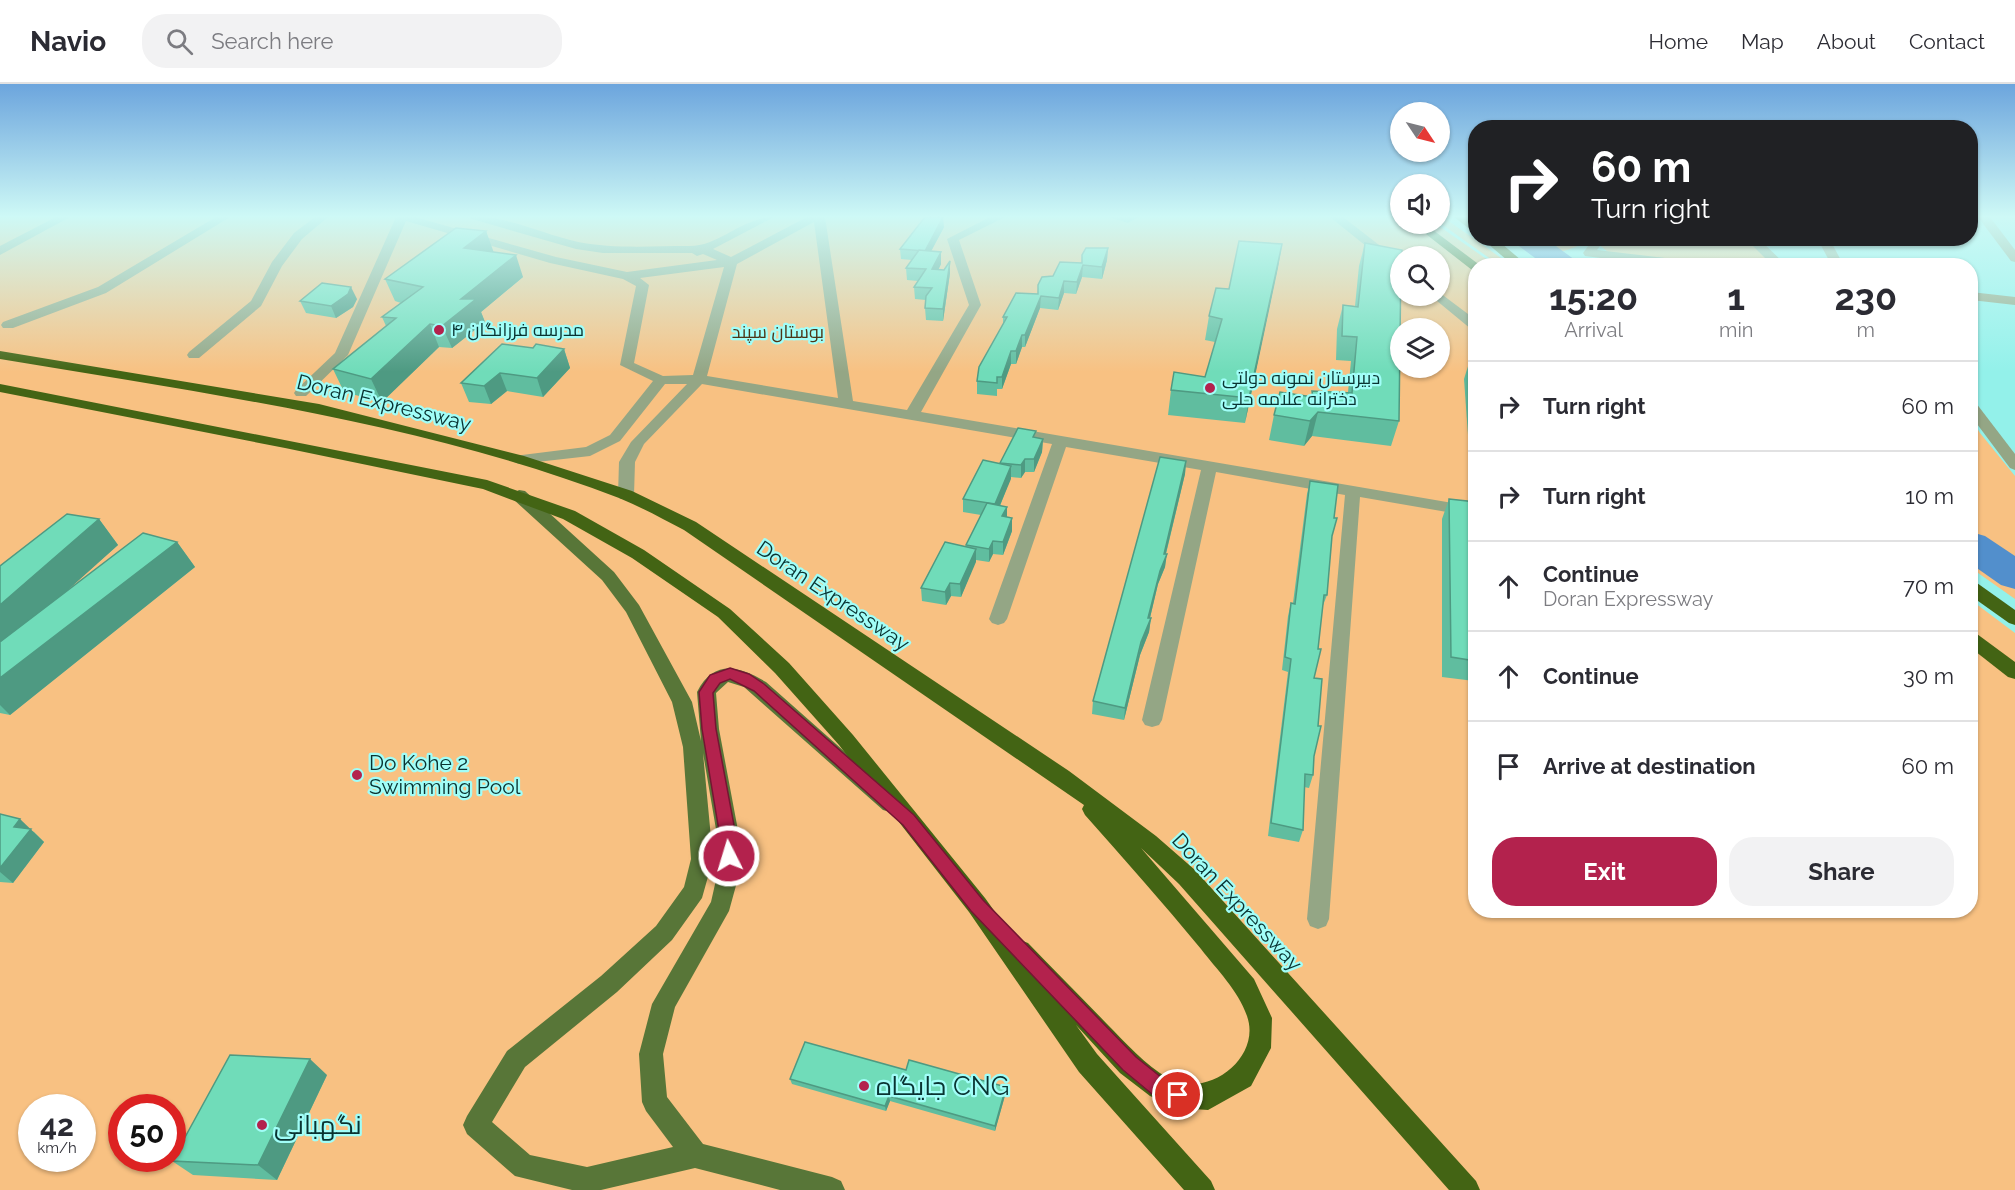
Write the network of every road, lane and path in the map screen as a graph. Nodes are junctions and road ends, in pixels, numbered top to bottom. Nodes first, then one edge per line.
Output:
1 (138, 269) edge
2 (274, 269) edge
3 (380, 269) edge
4 (593, 269) edge
5 (620, 269) edge
6 (649, 269) edge
7 (682, 269) edge
8 (729, 269) edge
9 (825, 269) edge
10 (963, 269) edge
11 (627, 276) junction
12 (1978, 297) edge
13 (2015, 301) edge
14 (1450, 306) edge
15 (1468, 320) edge
16 (8, 325) dead end
17 (0, 355) edge
18 (194, 355) dead end
19 (699, 379) junction
20 (661, 380) junction
21 (0, 388) edge
22 (301, 393) dead end
23 (846, 404) junction
24 (912, 415) junction
25 (1978, 415) edge
26 (1061, 440) junction
27 (519, 459) junction
28 (1210, 465) junction
29 (2015, 465) edge
30 (1353, 490) junction
31 (519, 495) junction
32 (626, 495) junction
33 (1468, 511) edge
34 (1978, 592) edge
35 (998, 619) dead end
36 (2015, 619) edge
37 (1978, 644) edge
38 (2015, 672) edge
39 (1152, 720) dead end
40 (1062, 777) junction
41 (908, 820) junction
42 (977, 905) junction
43 (1318, 919) dead end
44 (695, 1155) junction
45 (832, 1190) edge
46 (1202, 1190) edge
47 (1467, 1190) edge

1 - 16 street
2 - 18 street
3 - 22 street
4 - 11 street
5 - 11 street
6 - 11 street
7 - 11 street
8 - 19 street
9 - 23 street
10 - 24 street
11 - 20 street
12 - 13 street
14 - 15 street
17 - 27 highway, Doran Expressway
19 - 20 street
19 - 23 street
19 - 32 street
20 - 27 street
21 - 31 highway
23 - 24 street
24 - 26 street
25 - 29 street
26 - 28 street
26 - 35 street
27 - 32 highway, Doran Expressway
28 - 30 street
28 - 39 street
30 - 33 street
30 - 43 street
31 - 41 highway
31 - 44 main road
32 - 40 highway, Doran Expressway
34 - 36 highway
37 - 38 highway
40 - 42 highway
40 - 47 highway, Doran Expressway
41 - 42 highway
41 - 44 main road
42 - 46 highway
44 - 45 main road

